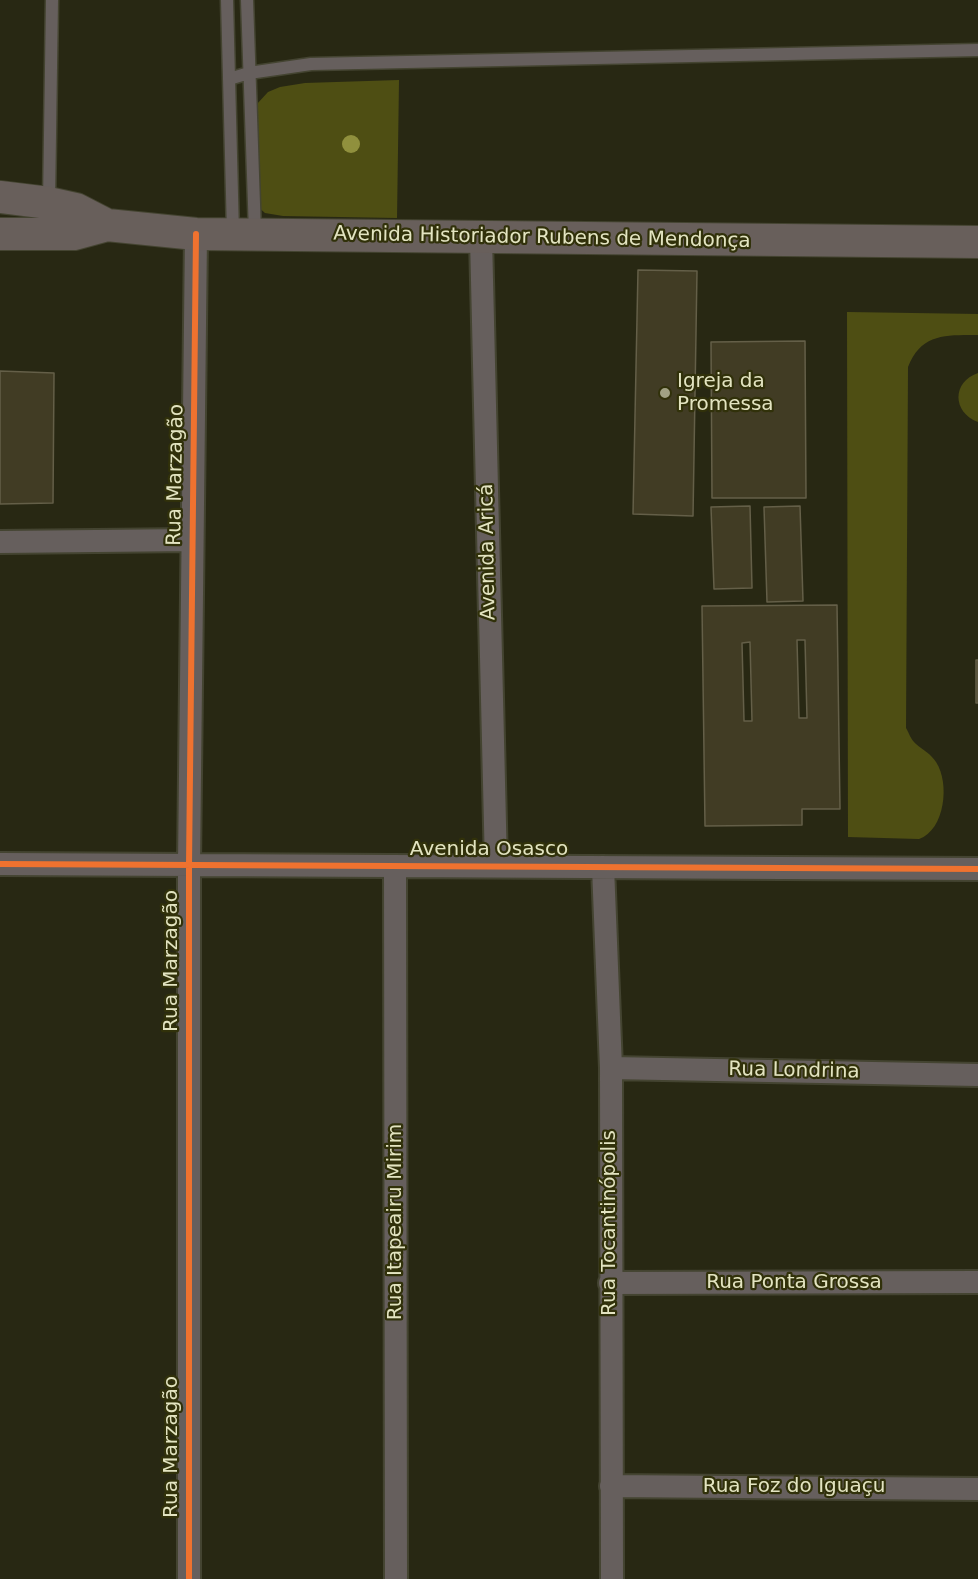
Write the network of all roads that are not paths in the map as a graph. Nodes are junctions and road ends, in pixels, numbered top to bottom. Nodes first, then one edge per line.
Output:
1 (52, 0) edge
2 (227, 0) edge
3 (247, 0) edge
4 (978, 50) edge
5 (249, 73) junction
6 (229, 79) junction
7 (0, 197) edge
8 (50, 203) junction
9 (107, 225) junction
10 (0, 234) edge
11 (196, 234) junction
12 (244, 235) junction
13 (481, 238) junction
14 (978, 242) edge
15 (192, 540) junction
16 (0, 542) edge
17 (0, 864) edge
18 (189, 865) junction
19 (395, 866) junction
20 (496, 866) junction
21 (603, 867) junction
22 (978, 869) edge
23 (611, 1068) junction
24 (978, 1075) edge
25 (978, 1282) edge
26 (610, 1283) junction
27 (611, 1486) junction
28 (978, 1489) edge
29 (189, 1579) edge
30 (396, 1579) edge
31 (612, 1579) edge

1 - 8 lane
2 - 6 lane
3 - 5 lane
4 - 5 lane
5 - 6 lane
5 - 12 lane
6 - 12 lane
7 - 8 main road, Avenida Historiador Rubens de Mendonça
8 - 9 main road, Avenida Historiador Rubens de Mendonça
9 - 10 main road, Avenida Historiador Rubens de Mendonça
9 - 11 main road, Avenida Historiador Rubens de Mendonça
11 - 12 main road, Avenida Historiador Rubens de Mendonça
11 - 15 street, Rua Marzagão
12 - 13 main road, Avenida Historiador Rubens de Mendonça
13 - 14 main road, Avenida Historiador Rubens de Mendonça
13 - 20 street, Avenida Aricá
15 - 16 street
15 - 18 street, Rua Marzagão
17 - 18 street, Avenida Osasco
18 - 19 street, Avenida Osasco
18 - 29 street, Rua Marzagão
19 - 20 street, Avenida Osasco
19 - 30 street, Rua Itapeairu Mirim
20 - 21 street, Avenida Osasco
21 - 22 street, Avenida Osasco
21 - 23 street, Rua Tocantinópolis
23 - 24 street, Rua Londrina
23 - 26 street, Rua Tocantinópolis
25 - 26 street, Rua Ponta Grossa
26 - 27 street, Rua Tocantinópolis
27 - 28 street, Rua Foz do Iguaçu
27 - 31 street, Rua Tocantinópolis

